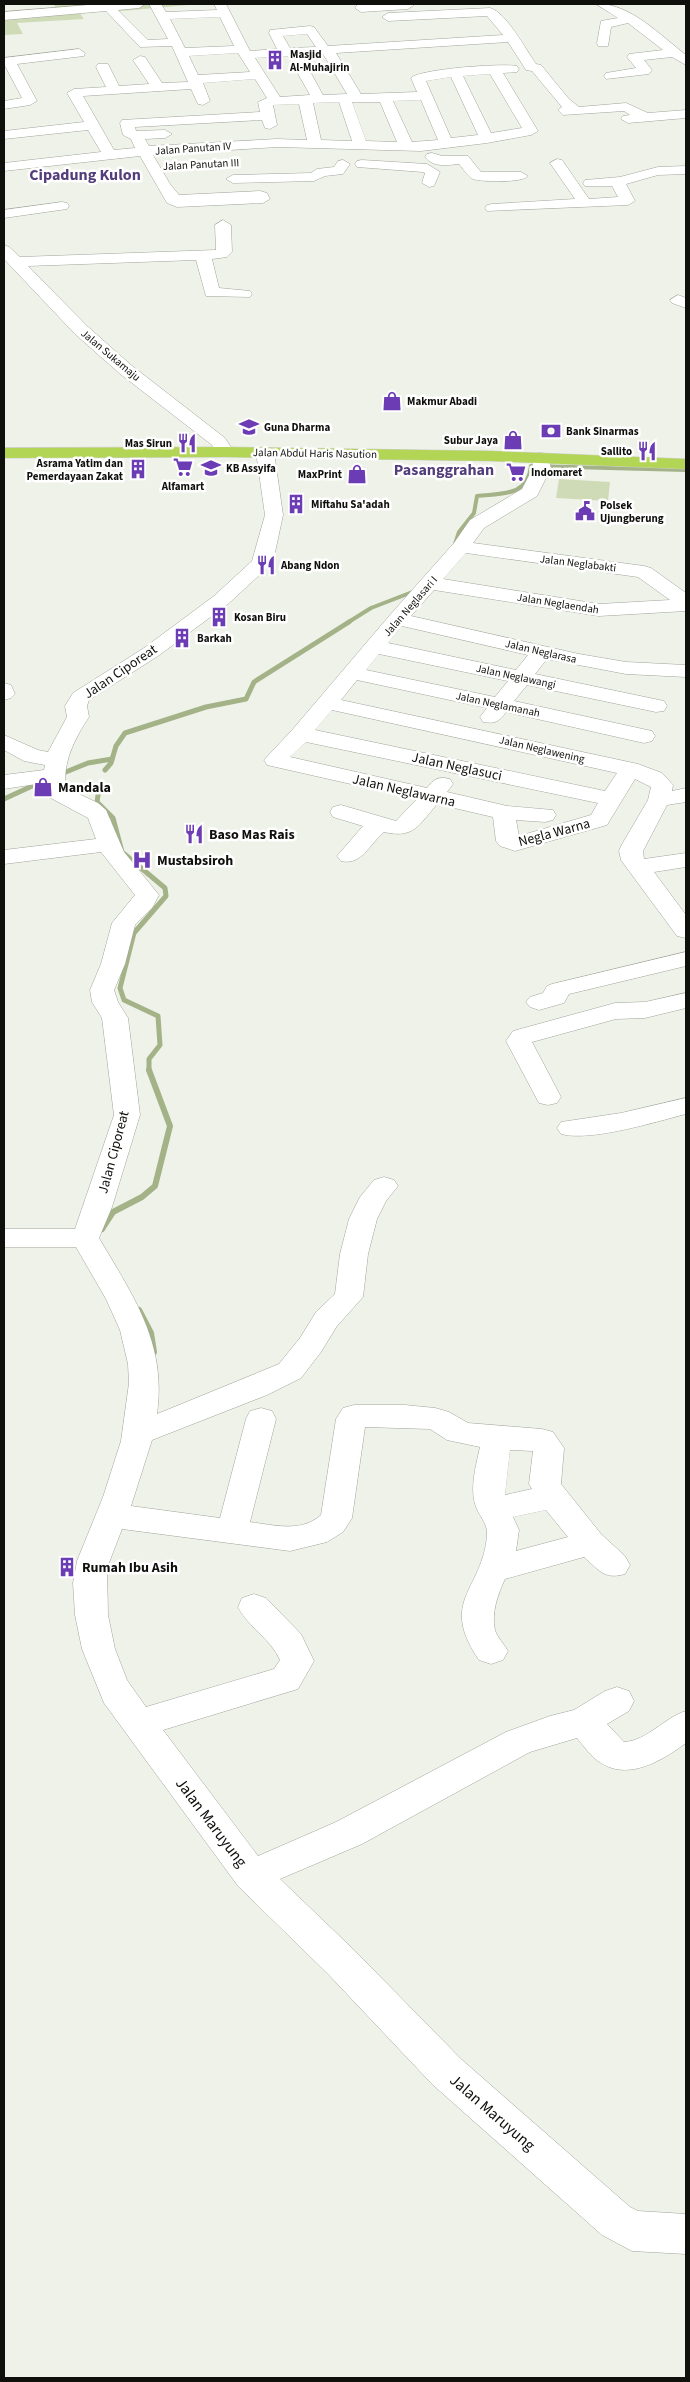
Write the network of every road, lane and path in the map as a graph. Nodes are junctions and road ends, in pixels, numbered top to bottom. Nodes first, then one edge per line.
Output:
1 (133, 4) edge
2 (204, 4) edge
3 (424, 4) edge
4 (602, 4) edge
5 (110, 7) junction
6 (57, 8) edge
7 (361, 8) dead end
8 (441, 9) edge
9 (160, 13) edge
10 (224, 13) edge
11 (4, 16) edge
12 (407, 16) junction
13 (388, 17) dead end
14 (630, 19) junction
15 (342, 35) dead end
16 (236, 36) junction
17 (218, 37) dead end
18 (192, 38) dead end
19 (511, 38) junction
20 (463, 42) junction
21 (603, 43) dead end
22 (423, 44) junction
23 (178, 45) junction
24 (370, 48) junction
25 (326, 49) junction
26 (347, 49) junction
27 (79, 53) dead end
28 (290, 53) junction
29 (674, 53) junction
30 (247, 55) junction
31 (50, 56) junction
32 (392, 59) dead end
33 (140, 60) dead end
34 (6, 61) edge
35 (686, 61) edge
36 (187, 65) junction
37 (103, 67) dead end
38 (531, 67) junction
39 (59, 68) dead end
40 (490, 70) junction
41 (456, 72) junction
42 (260, 75) junction
43 (611, 76) dead end
44 (345, 80) junction
45 (196, 82) junction
46 (308, 82) junction
47 (158, 87) junction
48 (114, 90) junction
49 (425, 96) junction
50 (312, 98) junction
51 (385, 98) junction
52 (350, 99) junction
53 (29, 102) junction
54 (4, 105) edge
55 (187, 105) dead end
56 (100, 106) dead end
57 (269, 106) junction
58 (142, 107) dead end
59 (82, 108) junction
60 (65, 112) dead end
61 (686, 114) edge
62 (37, 115) dead end
63 (645, 117) junction
64 (148, 121) junction
65 (607, 121) dead end
66 (93, 125) junction
67 (135, 135) junction
68 (274, 136) junction
69 (487, 139) junction
70 (4, 140) edge
71 (315, 144) junction
72 (447, 144) junction
73 (335, 145) junction
74 (361, 146) junction
75 (412, 146) junction
76 (145, 151) junction
77 (110, 154) junction
78 (481, 156) dead end
79 (463, 158) junction
80 (340, 163) junction
81 (557, 163) dead end
82 (173, 166) dead end
83 (410, 166) junction
84 (4, 167) edge
85 (154, 167) junction
86 (686, 170) edge
87 (216, 180) dead end
88 (617, 181) junction
89 (161, 182) junction
90 (179, 182) dead end
91 (429, 182) dead end
92 (590, 183) dead end
93 (530, 188) dead end
94 (172, 200) junction
95 (585, 203) junction
96 (62, 206) dead end
97 (492, 208) dead end
98 (4, 214) edge
99 (223, 225) dead end
100 (203, 255) junction
101 (9, 256) edge
102 (244, 294) dead end
103 (225, 452) junction
104 (265, 452) junction
105 (4, 453) edge
106 (541, 463) junction
107 (686, 464) edge
108 (461, 547) junction
109 (430, 583) junction
110 (686, 603) edge
111 (397, 619) junction
112 (376, 647) junction
113 (542, 651) junction
114 (686, 671) edge
115 (353, 673) junction
116 (522, 678) junction
117 (4, 689) edge
118 (4, 694) edge
119 (328, 703) junction
120 (500, 704) junction
121 (656, 706) dead end
122 (301, 734) junction
123 (478, 735) junction
124 (644, 736) dead end
125 (4, 741) edge
126 (275, 760) joint
127 (454, 766) junction
128 (630, 769) junction
129 (56, 771) junction
130 (686, 778) edge
131 (10, 784) edge
132 (661, 792) junction
133 (686, 795) edge
134 (433, 796) junction
135 (612, 800) junction
136 (341, 812) dead end
137 (503, 813) junction
138 (545, 815) dead end
139 (379, 824) junction
140 (109, 844) junction
141 (349, 856) dead end
142 (4, 857) edge
143 (686, 860) edge
144 (639, 867) junction
145 (686, 931) edge
146 (686, 959) edge
147 (686, 1001) edge
148 (539, 1002) dead end
149 (548, 1097) dead end
150 (686, 1106) edge
151 (570, 1128) dead end
152 (384, 1186) dead end
153 (4, 1238) edge
154 (85, 1238) junction
155 (261, 1419) dead end
156 (137, 1434) junction
157 (497, 1438) junction
158 (552, 1496) junction
159 (492, 1508) junction
160 (112, 1516) junction
161 (232, 1531) junction
162 (590, 1544) junction
163 (614, 1565) dead end
164 (493, 1570) junction
165 (254, 1607) dead end
166 (491, 1651) dead end
167 (617, 1701) dead end
168 (583, 1722) junction
169 (138, 1723) junction
170 (686, 1725) edge
171 (251, 1875) junction
172 (686, 2234) edge

1 - 5 street
2 - 9 street
3 - 7 street
4 - 14 street
5 - 6 street
5 - 23 street
6 - 11 street
8 - 12 street
8 - 19 street
8 - 20 street
9 - 10 street
9 - 23 street
10 - 16 street
12 - 13 street
12 - 22 street
14 - 21 street
14 - 29 street
15 - 26 street
16 - 17 street
16 - 30 street
18 - 23 street
19 - 20 street
19 - 38 street
20 - 22 street
20 - 40 street
22 - 24 street
23 - 30 street
23 - 36 street
24 - 26 street
24 - 32 street
25 - 26 street
25 - 28 street
25 - 28 street
25 - 44 street
27 - 31 street
28 - 30 street
28 - 46 street
29 - 35 street
29 - 43 street
30 - 36 street
30 - 42 street
31 - 34 street
31 - 39 street
33 - 47 street
34 - 53 street
36 - 45 street
37 - 48 street
38 - 40 street
38 - 63 street
40 - 41 street
40 - 69 street
41 - 49 street
41 - 69 street
42 - 45 street
42 - 57 street
44 - 46 street
44 - 52 street
45 - 47 street
45 - 55 street
46 - 50 street
47 - 48 street
48 - 59 street
49 - 51 street
49 - 72 street
50 - 52 street
50 - 57 street
50 - 71 street
51 - 52 street
51 - 75 street
52 - 74 street
53 - 54 street
53 - 62 street
56 - 59 street
57 - 64 street
57 - 68 street
58 - 64 street
59 - 60 street
59 - 66 street
61 - 63 street
63 - 65 street
64 - 67 street
66 - 70 street
66 - 77 street
67 - 68 street
67 - 76 street
68 - 71 street
68 - 76 street, Jalan Panutan IV
69 - 72 street
71 - 73 street
72 - 75 street
73 - 74 street
73 - 80 street
74 - 75 street
75 - 79 street
75 - 83 street
76 - 77 street, Jalan Panutan IV
76 - 85 street
77 - 84 street, Jalan Panutan IV
78 - 79 street
79 - 93 street
80 - 83 street
80 - 87 street
81 - 95 street
82 - 85 street, Jalan Panutan III
83 - 91 street
85 - 89 street
86 - 88 street
88 - 92 street
88 - 95 street
89 - 90 street
89 - 94 street
94 - 94 street
95 - 97 street
96 - 98 street
99 - 100 street
100 - 101 street
100 - 102 street
101 - 103 street, Jalan Sukamaju
103 - 104 highway, Jalan Abdul Haris Nasution
103 - 105 highway, Jalan Abdul Haris Nasution
104 - 106 highway, Jalan Abdul Haris Nasution
104 - 129 street, Jalan Ciporeat
106 - 107 highway, Jalan Abdul Haris Nasution
106 - 108 street, Jalan Neglasari I
108 - 109 street, Jalan Neglasari I
108 - 110 street, Jalan Neglabakti
109 - 110 street, Jalan Neglaendah
109 - 111 street, Jalan Neglasari I
111 - 112 street, Jalan Neglasari I
111 - 113 street, Jalan Neglarasa
112 - 115 street, Jalan Neglasari I
112 - 116 street, Jalan Neglawangi
113 - 114 street, Jalan Neglarasa
113 - 116 street
115 - 119 street, Jalan Neglasari I
115 - 120 street, Jalan Neglamanah
116 - 120 street
116 - 121 street, Jalan Neglawangi
117 - 118 street
119 - 122 street, Jalan Neglasari I
119 - 123 street, Jalan Neglawening
120 - 123 street
120 - 124 street, Jalan Neglamanah
122 - 126 street, Jalan Neglasari I
122 - 127 street, Jalan Neglasuci
123 - 127 street
123 - 128 street, Jalan Neglawening
125 - 129 street
126 - 134 street, Jalan Neglawarna
127 - 134 street
127 - 135 street, Jalan Neglasuci
128 - 132 street, Jalan Neglawening
128 - 135 street, Negla Warna
129 - 131 street
129 - 140 street, Jalan Ciporeat
130 - 132 street
132 - 133 street
132 - 144 street
134 - 137 street, Jalan Neglawarna
134 - 139 street
135 - 137 street, Negla Warna
136 - 139 street
137 - 138 street, Jalan Neglawarna
139 - 141 street
140 - 142 street
140 - 154 street, Jalan Ciporeat
143 - 144 street
144 - 145 street
146 - 148 street
147 - 149 street
150 - 151 street
152 - 156 street
153 - 154 street
154 - 156 street, Jalan Maruyung
155 - 161 street
156 - 160 street, Jalan Maruyung
157 - 158 street
157 - 159 street
157 - 161 street
158 - 159 street
158 - 162 street
159 - 164 street
160 - 161 street
160 - 169 street, Jalan Maruyung
162 - 163 street
162 - 164 street
164 - 166 street
165 - 169 street
167 - 168 street
168 - 170 street
168 - 171 street
169 - 171 street, Jalan Maruyung
171 - 172 street, Jalan Maruyung

